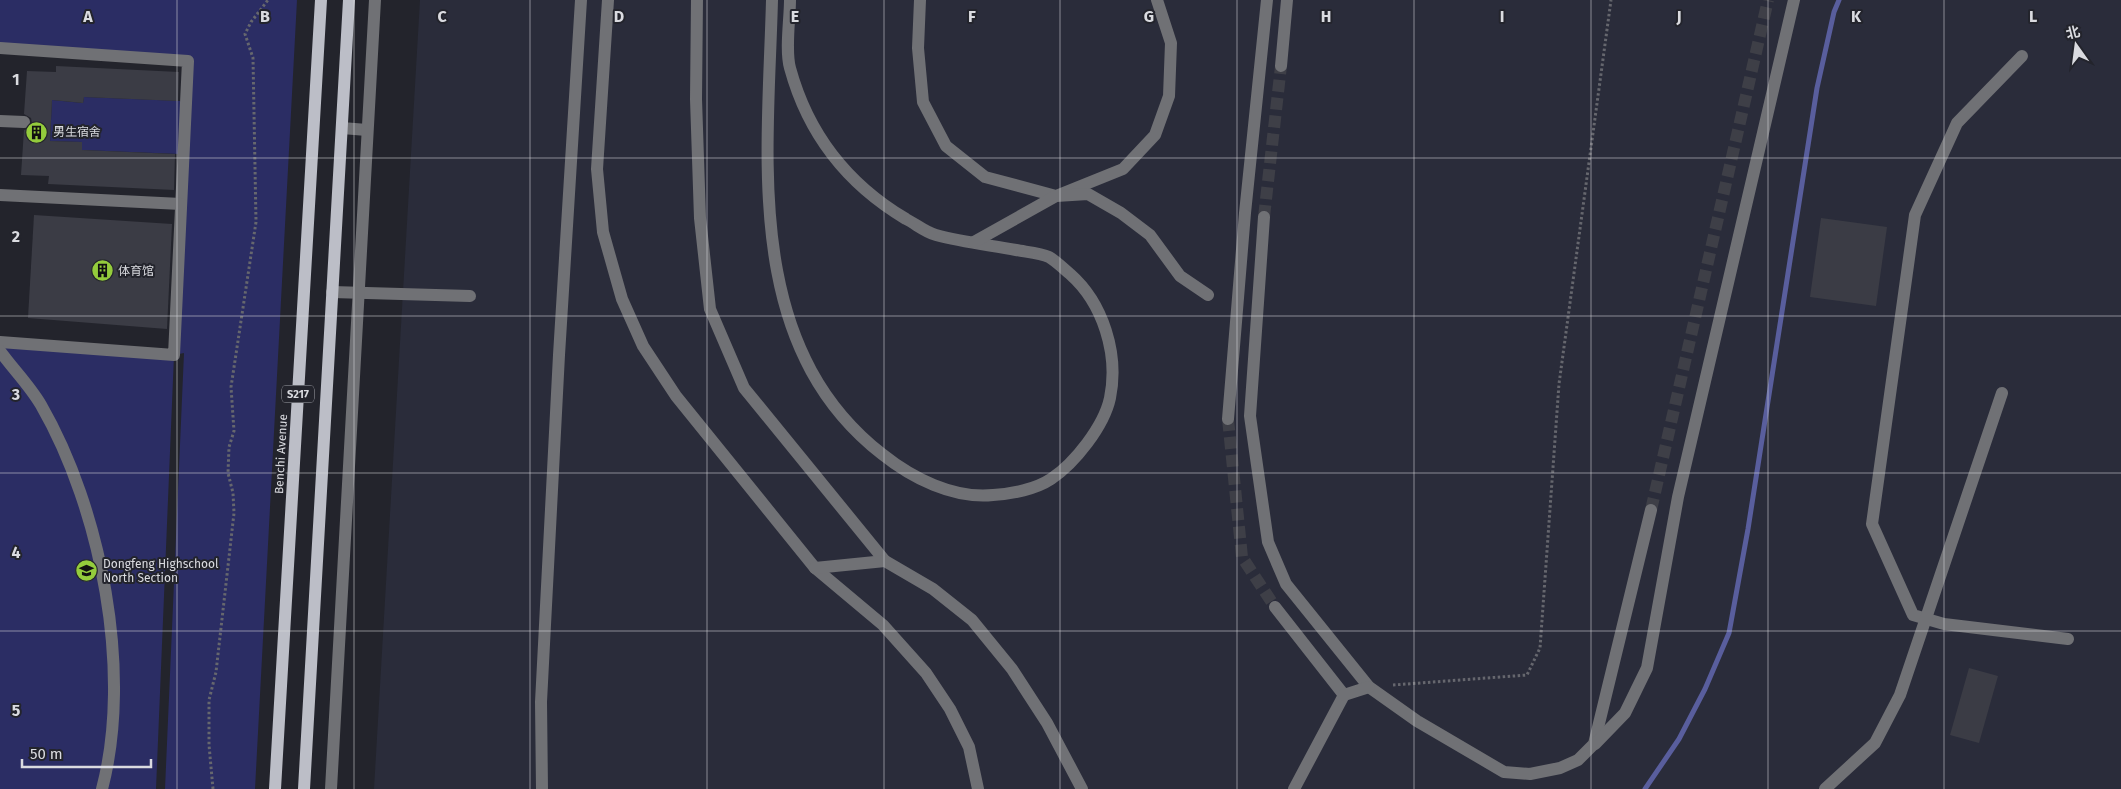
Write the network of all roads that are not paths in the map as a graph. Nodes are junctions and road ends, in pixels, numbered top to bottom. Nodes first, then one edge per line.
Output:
1 (321, 0) edge
2 (349, 0) edge
3 (375, 0) edge
4 (582, 0) edge
5 (608, 0) edge
6 (696, 0) edge
7 (772, 0) edge
8 (790, 0) edge
9 (920, 0) edge
10 (1157, 0) edge
11 (1267, 0) edge
12 (1287, 0) edge
13 (1794, 0) edge
14 (0, 48) edge
15 (2022, 56) dead end
16 (1281, 66) tunnel mouth
17 (0, 121) edge
18 (24, 122) dead end
19 (342, 128) junction
20 (367, 130) junction
21 (0, 195) edge
22 (1056, 196) junction
23 (181, 204) junction
24 (1264, 217) tunnel mouth
25 (974, 242) junction
26 (332, 292) junction
27 (357, 293) junction
28 (1208, 295) dead end
29 (470, 296) dead end
30 (0, 342) edge
31 (0, 351) edge
32 (2002, 393) dead end
33 (1228, 419) tunnel mouth
34 (1651, 510) tunnel mouth
35 (885, 561) junction
36 (815, 568) junction
37 (1274, 606) tunnel mouth
38 (1926, 619) junction
39 (2068, 639) dead end
40 (1370, 687) junction
41 (1344, 695) junction
42 (1594, 744) junction
43 (102, 789) edge
44 (275, 789) edge
45 (304, 789) edge
46 (331, 789) edge
47 (542, 789) edge
48 (978, 789) edge
49 (1082, 789) edge
50 (1294, 789) edge
51 (1825, 789) edge

1 - 44 main road, Benchi Avenue / S217
2 - 19 main road, S217
3 - 20 street
4 - 47 street
5 - 36 street
6 - 35 street
7 - 25 street
8 - 25 street
9 - 22 street
10 - 22 street
11 - 33 street
12 - 16 street
13 - 42 street
14 - 23 street
15 - 38 street
17 - 18 street
19 - 20 street
19 - 26 main road, S217
20 - 27 street
21 - 23 street
22 - 25 street
22 - 28 street
23 - 30 street
24 - 40 street
26 - 27 street
26 - 45 main road, S217
27 - 29 street
27 - 46 street
31 - 43 street
32 - 38 street
34 - 42 street
35 - 36 street
35 - 49 street
36 - 48 street
37 - 41 street
38 - 39 street
38 - 51 street
40 - 41 street
40 - 42 street
41 - 50 street

